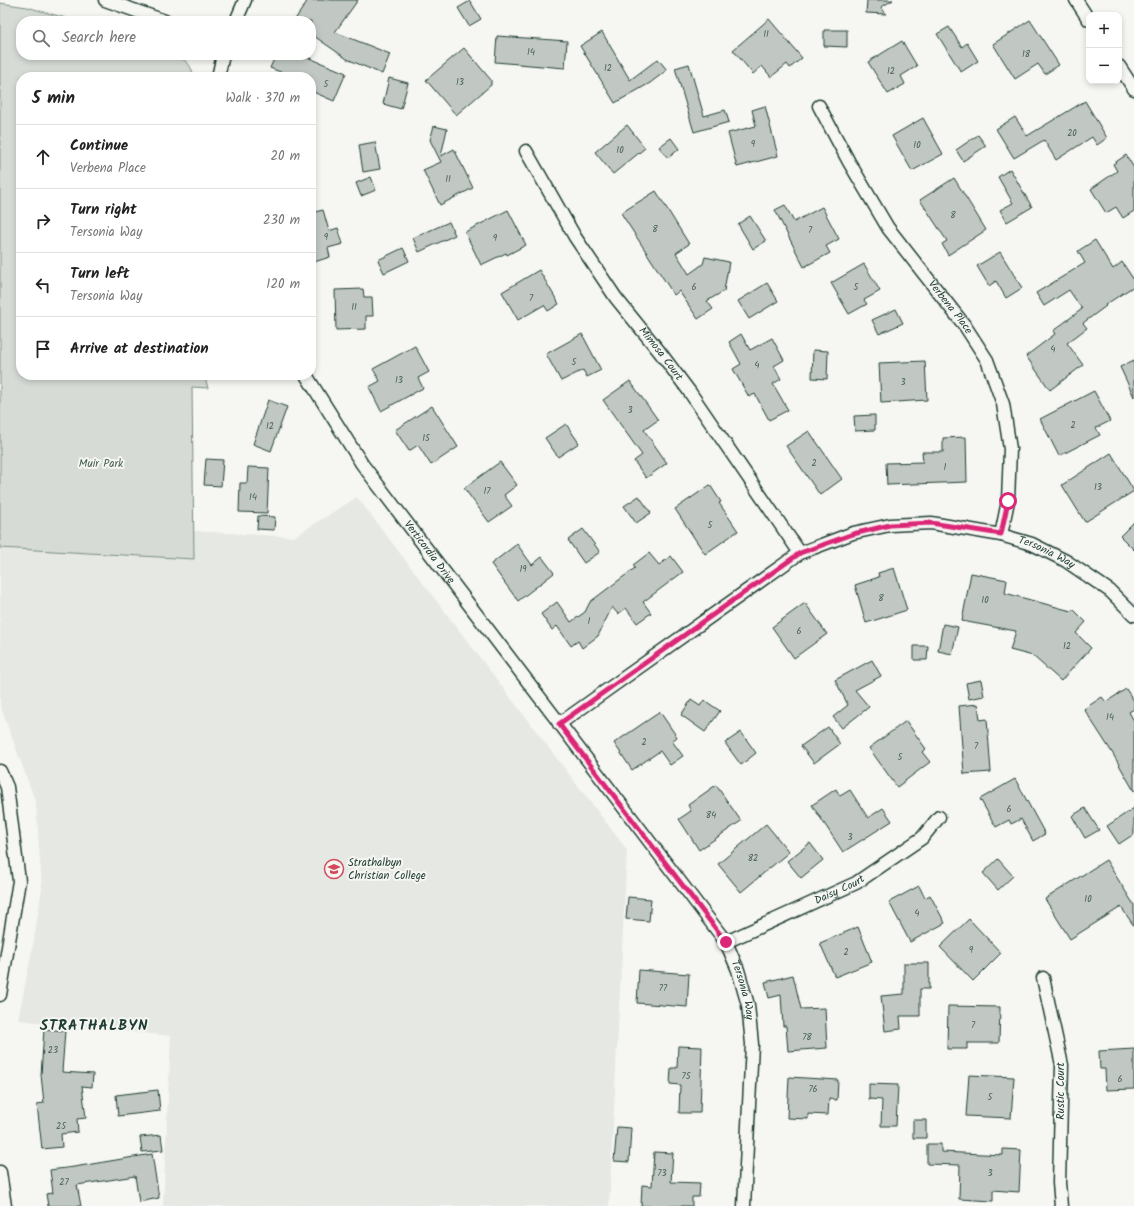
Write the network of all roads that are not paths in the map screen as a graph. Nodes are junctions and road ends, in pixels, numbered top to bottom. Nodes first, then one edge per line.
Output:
1 (105, 0) edge
2 (245, 0) edge
3 (1076, 0) edge
4 (1086, 15) edge
5 (151, 16) edge
6 (238, 16) edge
7 (222, 60) edge
8 (1122, 71) edge
9 (219, 72) edge
10 (1134, 89) edge
11 (819, 106) dead end
12 (526, 151) dead end
13 (309, 380) edge
14 (1001, 534) junction
15 (800, 553) junction
16 (1134, 615) edge
17 (559, 724) junction
18 (0, 771) edge
19 (939, 817) dead end
20 (726, 942) junction
21 (1043, 978) dead end
22 (0, 995) edge
23 (0, 1172) edge
24 (5, 1206) edge
25 (744, 1206) edge
26 (1061, 1206) edge

1 - 5 street
2 - 6 street
3 - 4 street
7 - 9 street
8 - 10 street
11 - 14 street, Verbena Place
12 - 15 street, Mimosa Court
13 - 17 street, Verticordia Drive
14 - 15 street, Tersonia Way
14 - 16 street, Tersonia Way
15 - 17 street, Tersonia Way
17 - 20 street, Tersonia Way
18 - 22 street
19 - 20 street, Daisy Court
20 - 25 street, Tersonia Way
21 - 26 street, Rustic Court
23 - 24 street

